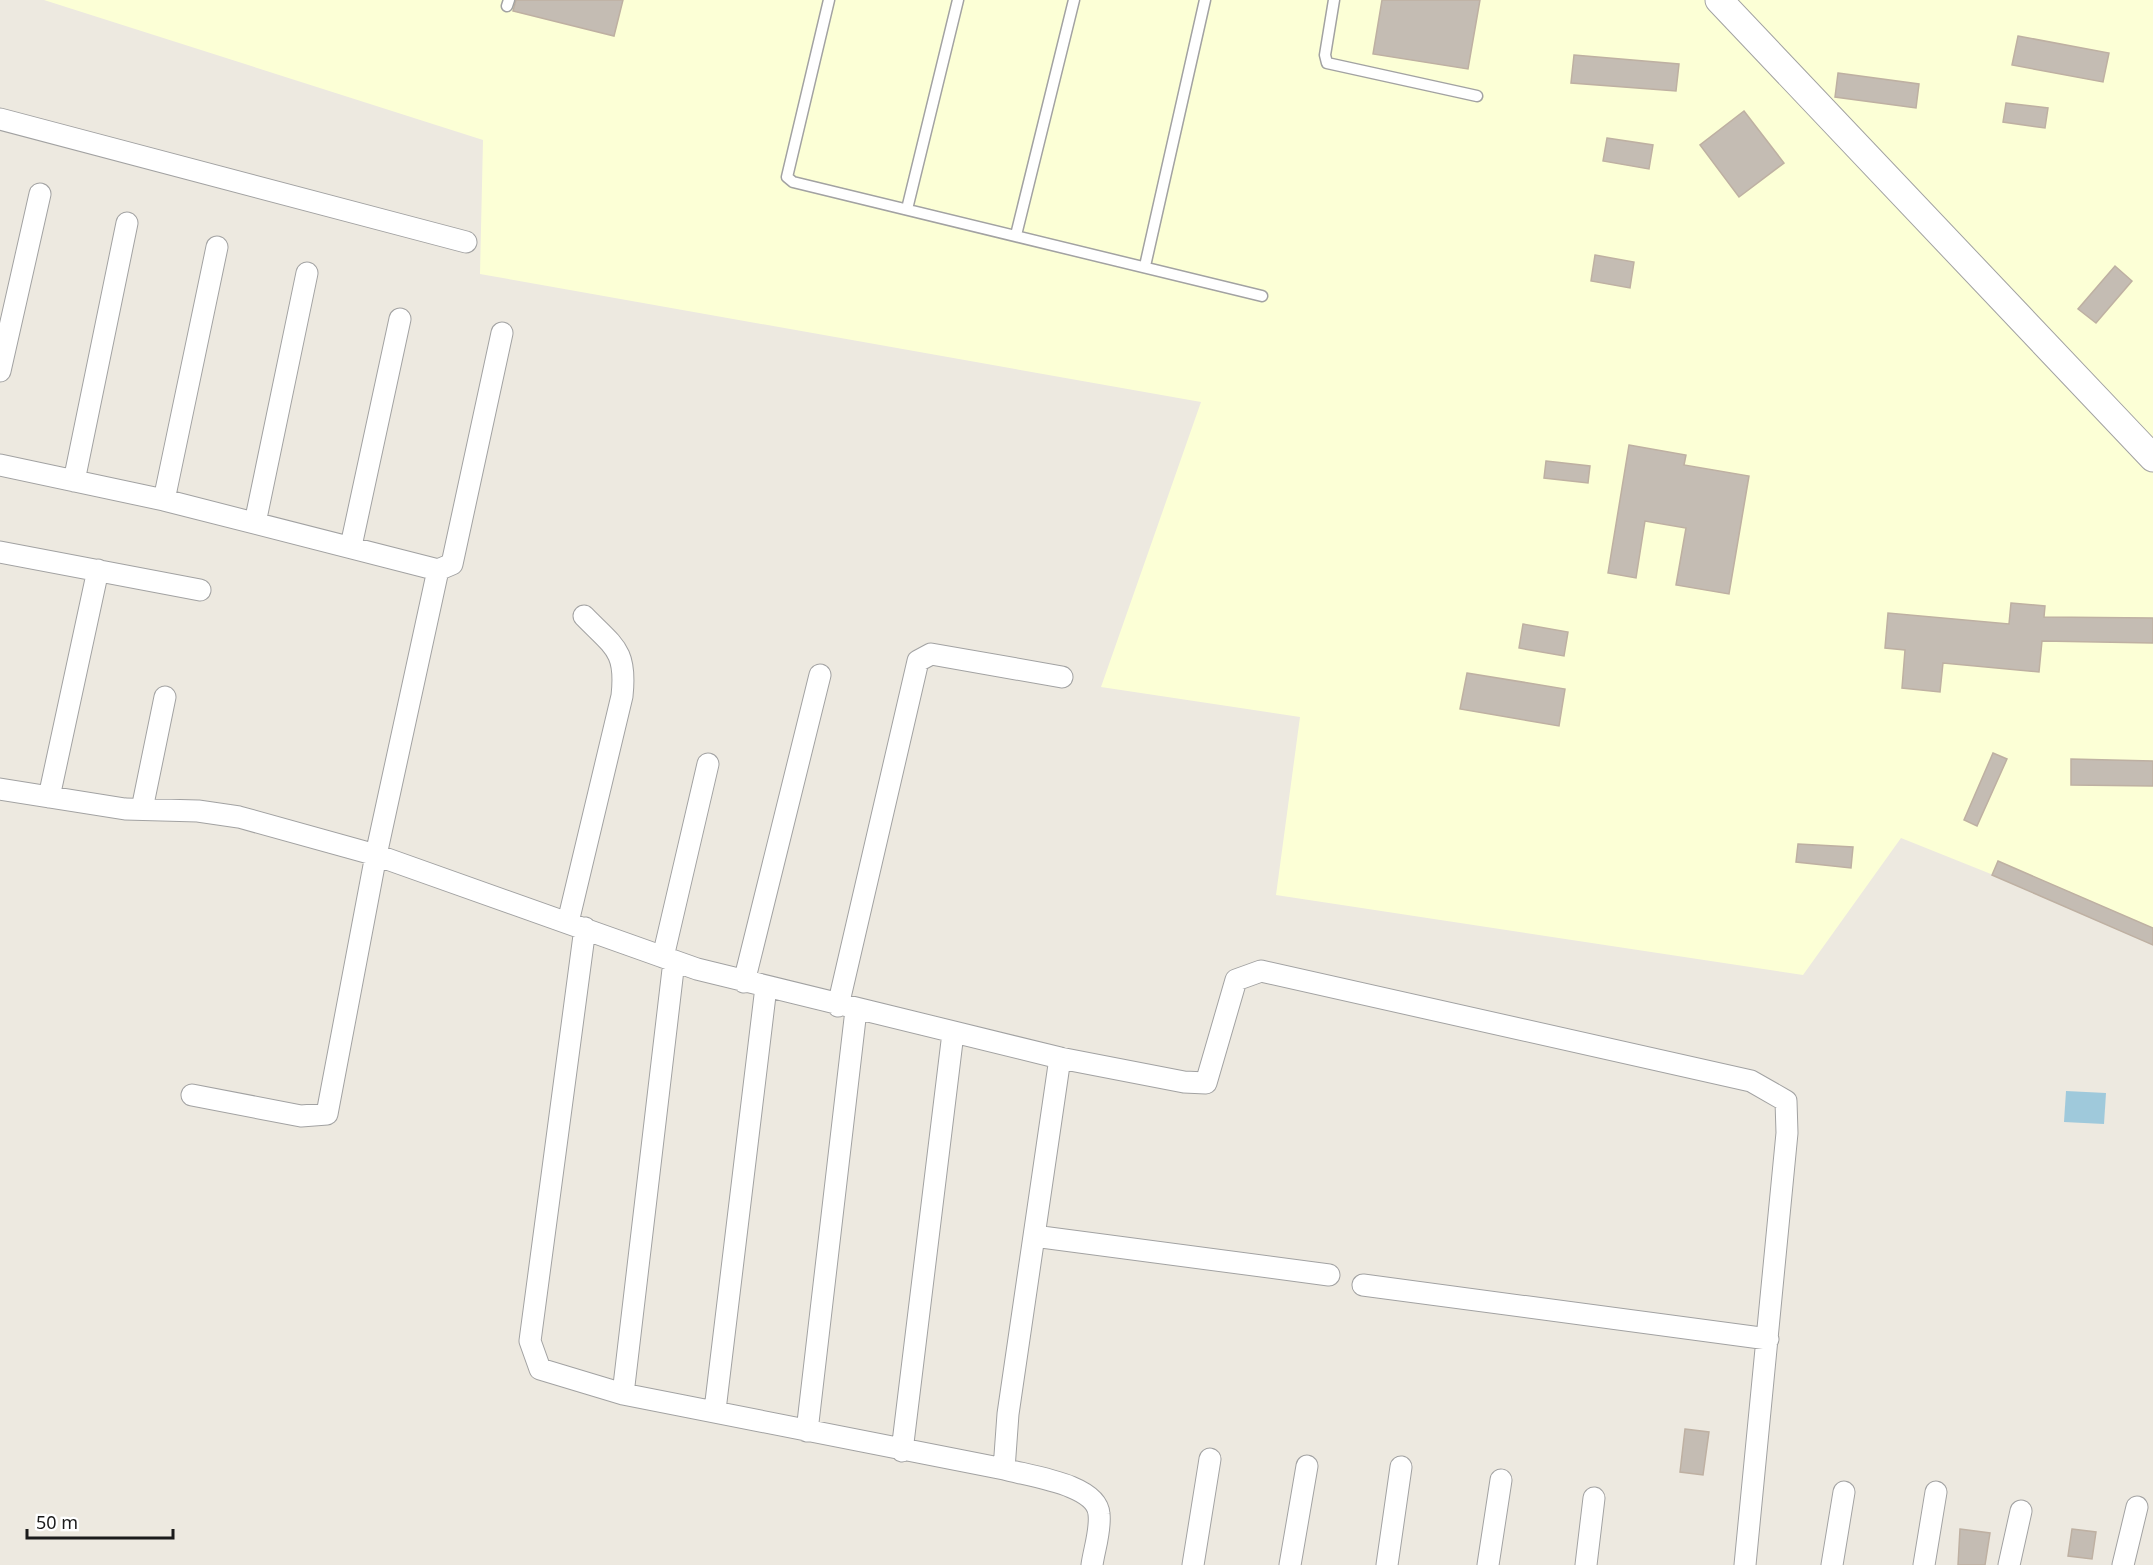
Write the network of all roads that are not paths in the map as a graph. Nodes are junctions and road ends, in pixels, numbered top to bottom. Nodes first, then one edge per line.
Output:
1 (829, 0) edge
2 (958, 0) edge
3 (1074, 0) edge
4 (1205, 0) edge
5 (1334, 0) edge
6 (1719, 0) edge
7 (1477, 96) dead end
8 (0, 119) edge
9 (40, 194) dead end
10 (907, 209) junction
11 (128, 223) dead end
12 (1016, 235) junction
13 (466, 242) dead end
14 (216, 247) dead end
15 (1145, 266) junction
16 (307, 273) dead end
17 (1262, 296) dead end
18 (400, 319) dead end
19 (502, 333) dead end
20 (0, 371) edge
21 (2153, 458) edge
22 (0, 465) edge
23 (74, 481) junction
24 (164, 500) junction
25 (255, 523) junction
26 (351, 546) junction
27 (0, 552) edge
28 (98, 570) junction
29 (438, 570) junction
30 (200, 590) dead end
31 (584, 616) dead end
32 (820, 675) dead end
33 (1062, 677) dead end
34 (165, 697) dead end
35 (708, 764) dead end
36 (0, 789) edge
37 (49, 797) junction
38 (142, 809) junction
39 (376, 855) junction
40 (577, 925) junction
41 (668, 959) junction
42 (744, 982) junction
43 (766, 987) junction
44 (847, 1008) junction
45 (954, 1033) junction
46 (1060, 1058) junction
47 (192, 1095) dead end
48 (1034, 1236) junction
49 (1329, 1275) dead end
50 (1363, 1285) dead end
51 (1768, 1339) junction
52 (623, 1394) junction
53 (716, 1410) junction
54 (807, 1431) junction
55 (903, 1451) junction
56 (1210, 1459) dead end
57 (1307, 1466) dead end
58 (1401, 1467) dead end
59 (1004, 1469) junction
60 (1501, 1480) dead end
61 (1844, 1492) dead end
62 (1936, 1492) dead end
63 (1594, 1498) dead end
64 (2137, 1507) dead end
65 (2021, 1511) dead end
66 (1092, 1565) edge
67 (1193, 1565) edge
68 (1290, 1565) edge
69 (1387, 1565) edge
70 (1488, 1565) edge
71 (1586, 1565) edge
72 (1745, 1565) edge
73 (1832, 1565) edge
74 (1924, 1565) edge
75 (2009, 1565) edge
76 (2123, 1565) edge

1 - 10 lane
2 - 10 lane
3 - 12 lane
4 - 15 lane
5 - 7 lane
6 - 21 street
8 - 13 street
9 - 20 street
10 - 12 lane
11 - 23 street
12 - 15 lane
14 - 24 street
15 - 17 lane
16 - 25 street
18 - 26 street
19 - 29 street
22 - 23 street
23 - 24 street
24 - 25 street
25 - 26 street
26 - 29 street
27 - 28 street
28 - 30 street
28 - 37 street
29 - 39 street
31 - 40 street
32 - 42 street
33 - 44 street
34 - 38 street
35 - 41 street
36 - 37 street
37 - 38 street
38 - 39 street
39 - 40 street
39 - 47 street
40 - 41 street
40 - 52 street
41 - 42 street
41 - 52 street
42 - 43 street
43 - 44 street
43 - 53 street
44 - 45 street
44 - 54 street
45 - 46 street
45 - 55 street
46 - 48 street
46 - 51 street
48 - 49 street
48 - 59 street
50 - 51 street
51 - 72 street
52 - 53 street
53 - 54 street
54 - 55 street
55 - 59 street
56 - 67 street
57 - 68 street
58 - 69 street
59 - 66 street
60 - 70 street
61 - 73 street
62 - 74 street
63 - 71 street
64 - 76 street
65 - 75 street

